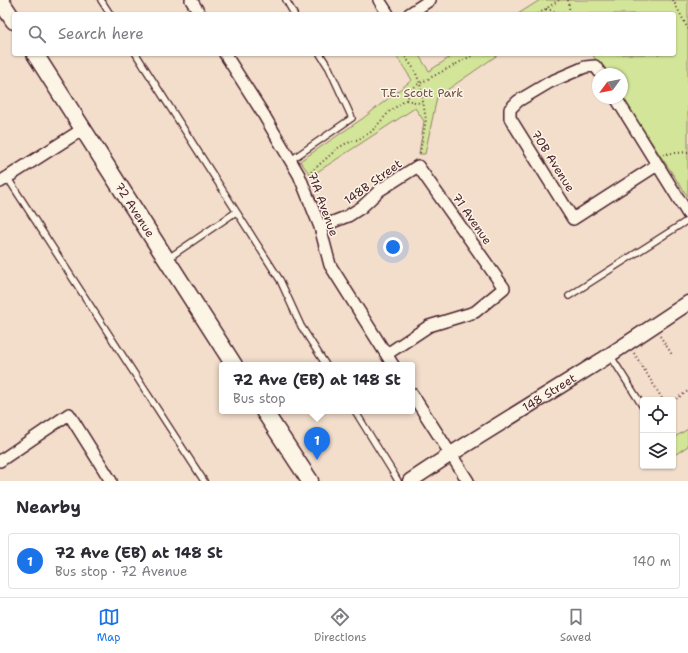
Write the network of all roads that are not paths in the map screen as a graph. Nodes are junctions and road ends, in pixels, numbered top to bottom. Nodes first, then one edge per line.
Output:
1 (0, 0) edge
2 (101, 0) edge
3 (191, 0) edge
4 (286, 0) edge
5 (379, 0) edge
6 (430, 0) edge
7 (109, 12) edge
8 (199, 12) edge
9 (293, 12) edge
10 (387, 12) edge
11 (412, 12) edge
12 (12, 19) edge
13 (36, 56) edge
14 (137, 56) edge
15 (226, 56) edge
16 (321, 56) edge
17 (592, 69) edge
18 (620, 104) edge
19 (83, 129) junction
20 (291, 160) junction
21 (658, 160) junction
22 (418, 166) joint
23 (4, 180) edge
24 (236, 212) junction
25 (688, 214) edge
26 (688, 220) edge
27 (320, 227) junction
28 (166, 259) junction
29 (569, 296) dead end
30 (688, 303) edge
31 (387, 354) junction
32 (609, 355) junction
33 (232, 362) edge
34 (324, 362) edge
35 (391, 362) edge
36 (415, 399) edge
37 (640, 402) edge
38 (266, 414) edge
39 (357, 414) edge
40 (451, 454) junction
41 (0, 461) edge
42 (111, 481) edge
43 (204, 481) edge
44 (310, 481) edge
45 (398, 481) edge
46 (410, 481) edge
47 (468, 481) edge

1 - 12 main road
2 - 7 lane
3 - 8 street
4 - 9 lane
5 - 10 street
6 - 11 street
13 - 19 main road, 72 Avenue
14 - 24 lane
15 - 20 street, 71A Avenue
16 - 20 lane
17 - 21 street, 70B Avenue
18 - 21 street
19 - 23 street
19 - 28 main road, 72 Avenue
20 - 27 street, 71A Avenue
21 - 25 street
22 - 27 street, 148B Street
22 - 31 street, 71 Avenue
23 - 43 lane
24 - 28 lane
24 - 34 lane
26 - 29 lane
27 - 31 street, 71A Avenue
28 - 33 main road, 72 Avenue
30 - 32 street, 148 Street
31 - 35 street, 71A Avenue
32 - 37 lane
32 - 40 street, 148 Street
36 - 40 street
38 - 44 main road
39 - 45 lane
40 - 46 street, 148 Street
40 - 47 street
41 - 42 street

